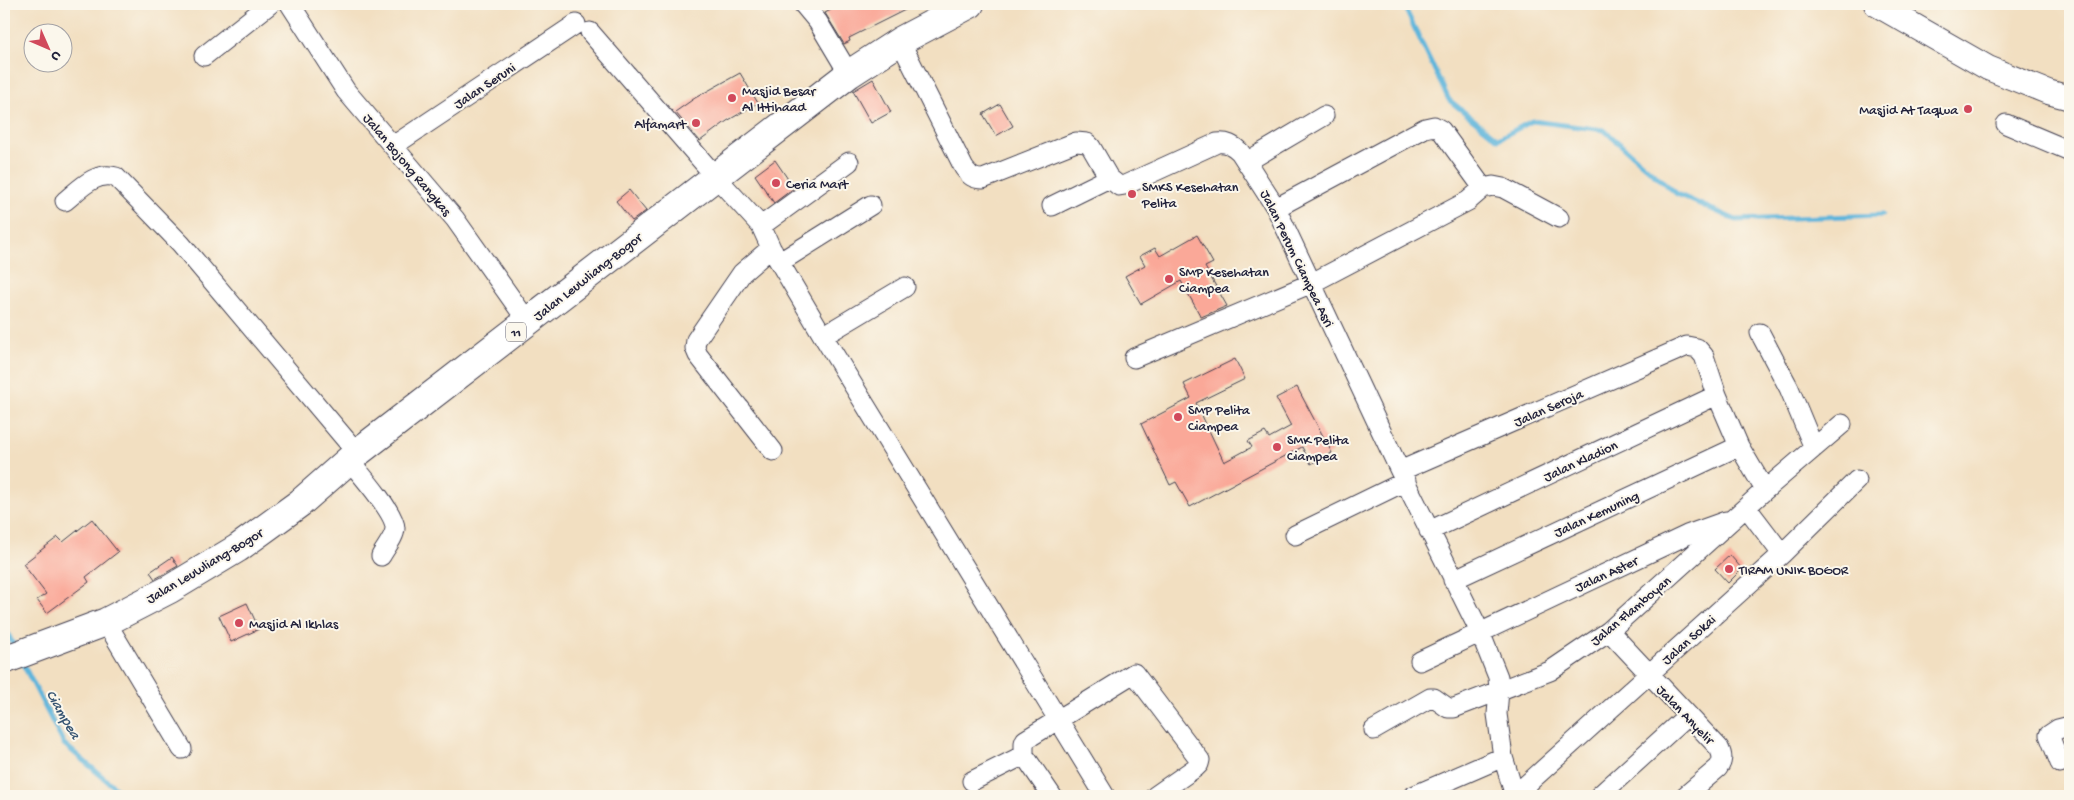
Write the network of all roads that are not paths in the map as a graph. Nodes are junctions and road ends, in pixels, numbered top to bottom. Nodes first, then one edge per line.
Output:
1 (270, 4) edge
2 (290, 4) edge
3 (803, 4) edge
4 (970, 4) edge
5 (1876, 4) edge
6 (900, 41) junction
7 (204, 56) dead end
8 (849, 74) junction
9 (2070, 98) edge
10 (1324, 116) dead end
11 (2006, 124) dead end
12 (393, 146) junction
13 (2070, 151) edge
14 (1248, 161) junction
15 (849, 162) dead end
16 (715, 176) junction
17 (1110, 178) junction
18 (1483, 188) junction
19 (65, 201) dead end
20 (871, 205) dead end
21 (1052, 206) dead end
22 (1276, 208) junction
23 (1559, 218) dead end
24 (761, 226) junction
25 (776, 255) junction
26 (1312, 283) junction
27 (905, 287) dead end
28 (528, 322) junction
29 (1760, 332) dead end
30 (823, 336) junction
31 (1134, 358) dead end
32 (1717, 395) junction
33 (1842, 424) dead end
34 (1739, 446) junction
35 (1814, 448) junction
36 (773, 451) dead end
37 (353, 456) junction
38 (1403, 476) junction
39 (1857, 480) dead end
40 (1765, 490) junction
41 (1740, 513) junction
42 (1436, 528) junction
43 (1295, 535) dead end
44 (1782, 554) junction
45 (381, 556) dead end
46 (1453, 580) junction
47 (106, 622) junction
48 (1609, 631) junction
49 (1480, 632) junction
50 (4, 660) edge
51 (1420, 661) dead end
52 (1649, 675) junction
53 (1499, 692) junction
54 (1687, 716) junction
55 (1057, 720) junction
56 (2070, 726) edge
57 (1374, 730) dead end
58 (182, 750) dead end
59 (1024, 755) junction
60 (1503, 757) junction
61 (2060, 763) dead end
62 (972, 781) dead end
63 (1052, 796) edge
64 (1105, 796) edge
65 (1155, 796) edge
66 (1413, 796) edge
67 (1515, 796) edge
68 (1599, 796) edge
69 (1684, 796) edge

1 - 7 street
2 - 12 street, Jalan Bojong Rangkas
3 - 8 street
4 - 6 highway, Jalan Leuwliang-Bogor / 11
5 - 9 main road
6 - 8 highway, Jalan Leuwliang-Bogor / 11
6 - 17 street
8 - 16 highway, Jalan Leuwliang-Bogor / 11
10 - 14 street
11 - 13 street
12 - 16 street, Jalan Seruni
12 - 28 street, Jalan Bojong Rangkas
14 - 17 street, Jalan Perum Ciampea Asri
14 - 22 street, Jalan Perum Ciampea Asri
15 - 24 street
16 - 24 street
16 - 28 highway, Jalan Leuwliang-Bogor / 11
17 - 21 street
18 - 22 street
18 - 23 street
18 - 26 street
19 - 37 street
20 - 25 street
22 - 26 street, Jalan Perum Ciampea Asri
24 - 25 street
25 - 30 street
25 - 36 street
26 - 31 street
26 - 38 street, Jalan Perum Ciampea Asri
27 - 30 street
28 - 37 highway, Jalan Leuwliang-Bogor / 11
29 - 35 street
30 - 55 street
32 - 34 street
32 - 38 street, Jalan Seroja
32 - 42 street, Jalan Kladion
33 - 35 street, Jalan Flamboyan
34 - 40 street
34 - 46 street, Jalan Kemuning
35 - 40 street, Jalan Flamboyan
37 - 45 street
37 - 47 highway, Jalan Leuwliang-Bogor / 11
38 - 42 street, Jalan Perum Ciampea Asri
38 - 43 street, Jalan Seroja
39 - 44 street, Jalan Sokai
40 - 41 street, Jalan Flamboyan
41 - 44 street
41 - 48 street, Jalan Flamboyan
41 - 49 street, Jalan Aster
42 - 46 street, Jalan Perum Ciampea Asri
44 - 52 street, Jalan Sokai
46 - 49 street, Jalan Perum Ciampea Asri
47 - 50 highway, Jalan Leuwliang-Bogor / 11
47 - 58 street
48 - 52 street, Jalan Anyelir
48 - 53 street, Jalan Flamboyan
49 - 51 street, Jalan Aster
49 - 53 street, Jalan Perum Ciampea Asri
52 - 54 street, Jalan Anyelir
52 - 67 street, Jalan Sokai
53 - 57 street, Jalan Flamboyan
53 - 60 street, Jalan Perum Ciampea Asri
54 - 68 street
54 - 69 street, Jalan Anyelir
55 - 59 street
55 - 64 street
55 - 65 street
56 - 61 street
59 - 62 street
59 - 63 street
60 - 66 street
60 - 67 street, Jalan Perum Ciampea Asri

